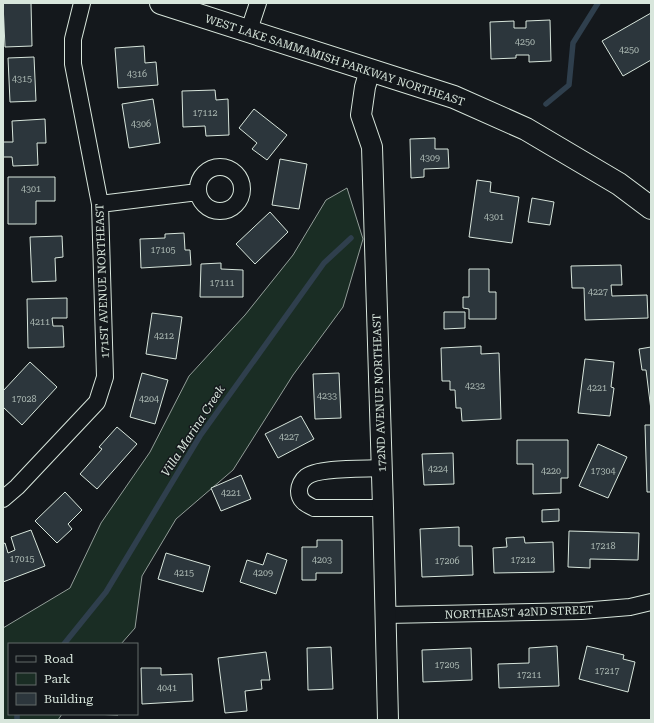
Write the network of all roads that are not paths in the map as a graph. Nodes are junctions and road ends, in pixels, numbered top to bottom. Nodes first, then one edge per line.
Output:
1 (82, 3) edge
2 (161, 3) edge
3 (258, 3) edge
4 (249, 30) junction
5 (370, 70) junction
6 (198, 192) dead end
7 (100, 204) junction
8 (651, 208) edge
9 (382, 468) junction
10 (3, 499) edge
11 (383, 508) junction
12 (651, 602) edge
13 (386, 615) junction
14 (388, 720) edge

1 - 7 street, 171ST AVENUE NORTHEAST
2 - 4 main road, WEST LAKE SAMMAMISH PARKWAY NORTHEAST
3 - 4 street
4 - 5 main road, WEST LAKE SAMMAMISH PARKWAY NORTHEAST
5 - 8 main road, WEST LAKE SAMMAMISH PARKWAY NORTHEAST
5 - 9 street, 172ND AVENUE NORTHEAST
6 - 7 street
7 - 10 street, 171ST AVENUE NORTHEAST
9 - 11 street, 172ND AVENUE NORTHEAST
9 - 11 street
11 - 13 street, 172ND AVENUE NORTHEAST
12 - 13 street, NORTHEAST 42ND STREET
13 - 14 street, 172ND AVENUE NORTHEAST

